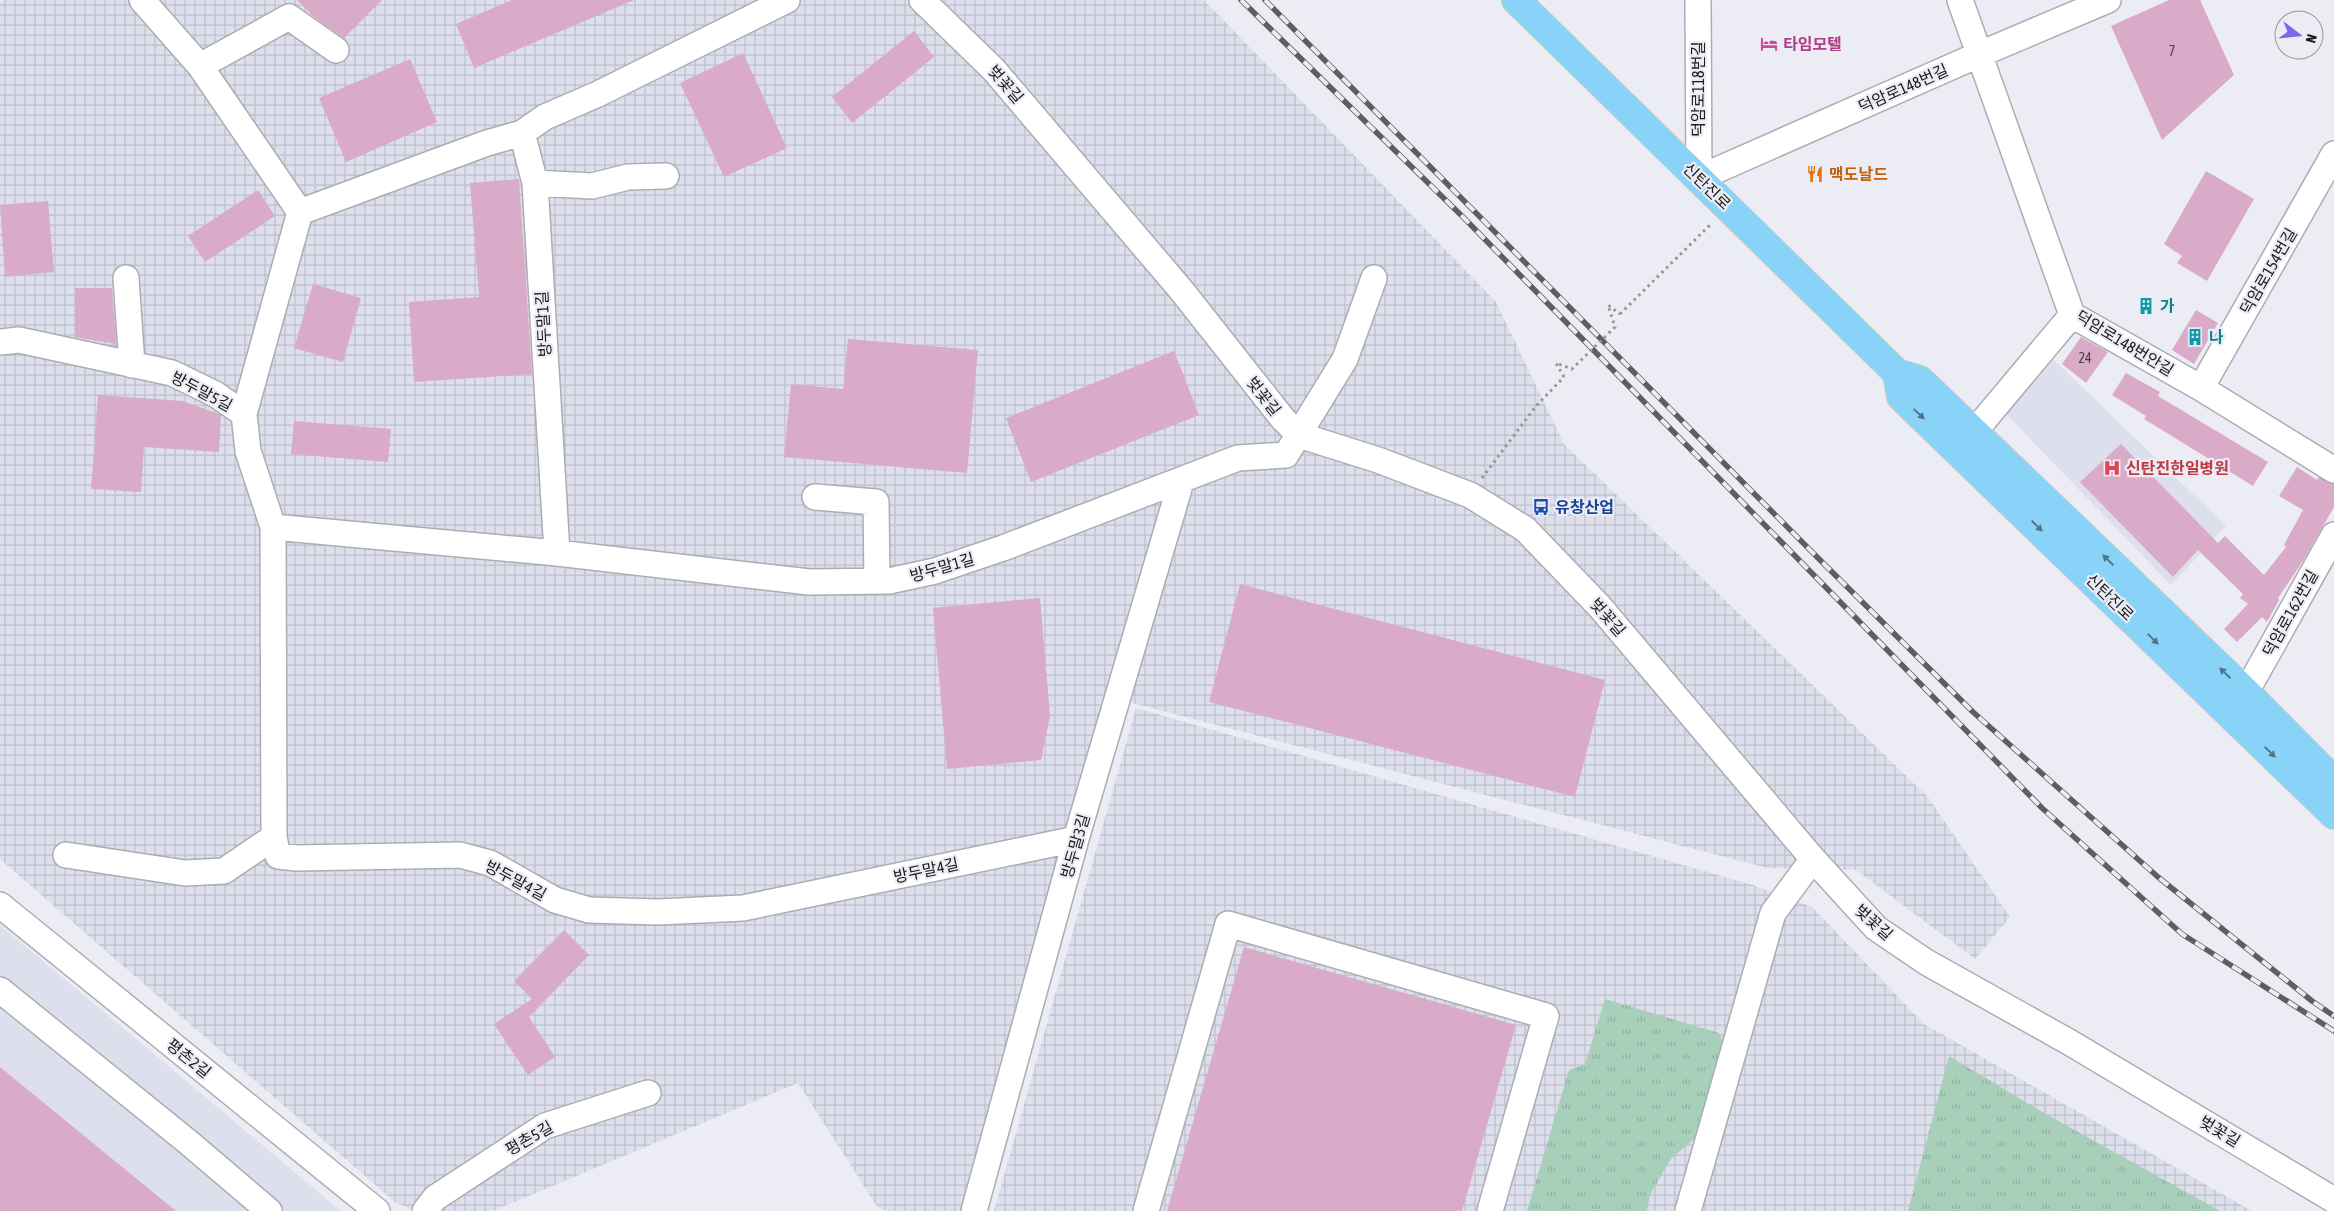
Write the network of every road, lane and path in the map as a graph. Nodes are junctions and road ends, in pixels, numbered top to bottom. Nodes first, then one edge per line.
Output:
1 (142, 0) edge
2 (787, 0) edge
3 (922, 0) edge
4 (1516, 0) edge
5 (1698, 0) edge
6 (1960, 0) edge
7 (2108, 0) edge
8 (336, 50) dead end
9 (1978, 55) junction
10 (200, 66) junction
11 (522, 133) junction
12 (2334, 154) edge
13 (666, 176) dead end
14 (1699, 178) junction
15 (535, 183) junction
16 (1728, 207) junction
17 (300, 212) junction
18 (126, 278) dead end
19 (1374, 278) dead end
20 (2072, 315) junction
21 (0, 342) edge
22 (132, 365) junction
23 (1897, 373) junction
24 (2201, 388) junction
25 (244, 414) junction
26 (1974, 432) junction
27 (1299, 436) junction
28 (2334, 470) edge
29 (1181, 482) junction
30 (1470, 495) junction
31 (815, 497) dead end
32 (273, 527) junction
33 (2334, 535) edge
34 (557, 553) junction
35 (2325, 573) edge
36 (877, 581) junction
37 (2246, 692) junction
38 (2334, 781) edge
39 (2334, 815) edge
40 (274, 837) junction
41 (1076, 838) junction
42 (66, 855) dead end
43 (1813, 859) junction
44 (0, 905) edge
45 (0, 990) edge
46 (648, 1093) dead end
47 (2334, 1200) edge
48 (269, 1211) edge
49 (377, 1211) edge
50 (425, 1211) edge
51 (974, 1211) edge
52 (1146, 1211) edge
53 (1490, 1211) edge
54 (1688, 1211) edge

1 - 10 street
2 - 11 street
3 - 27 street, 벚꽃길
4 - 14 main road, 신탄진로
5 - 14 street, 덕암로118번길
6 - 9 street, 덕암로148번안길
7 - 9 street, 덕암로148번길
8 - 10 street
9 - 14 street, 덕암로148번길
9 - 20 street, 덕암로148번안길
10 - 17 street
11 - 15 street, 방두말1길
11 - 17 street
12 - 24 street, 덕암로154번길
13 - 15 street
14 - 16 main road, 신탄진로
15 - 34 street, 방두말1길
16 - 23 main road, 신탄진로
16 - 30 path, bridge
17 - 25 street
18 - 22 street
19 - 27 street
20 - 24 street, 덕암로148번안길
20 - 26 street
21 - 22 street, 방두말5길
22 - 25 street, 방두말5길
23 - 26 main road, 신탄진로
23 -> 39 main road, 신탄진로
24 - 28 street, 덕암로148번안길
25 - 32 street, 방두말5길
37 -> 26 main road, 신탄진로
27 - 29 street, 방두말1길
27 - 30 street, 벚꽃길
29 - 36 street, 방두말1길
29 - 41 street, 방두말3길
30 - 43 street, 벚꽃길
31 - 36 street
32 - 34 street, 방두말1길
32 - 40 street, 방두말4길
33 - 35 street, 덕암로162번길
34 - 36 street, 방두말1길
35 - 37 street, 덕암로162번길
37 - 38 main road, 신탄진로
40 - 41 street, 방두말4길
40 - 42 street
41 - 51 street, 방두말3길
43 - 47 street, 벚꽃길
43 - 54 street
44 - 49 street, 평촌2길
45 - 48 street
46 - 50 street, 평촌5길
52 - 53 street

